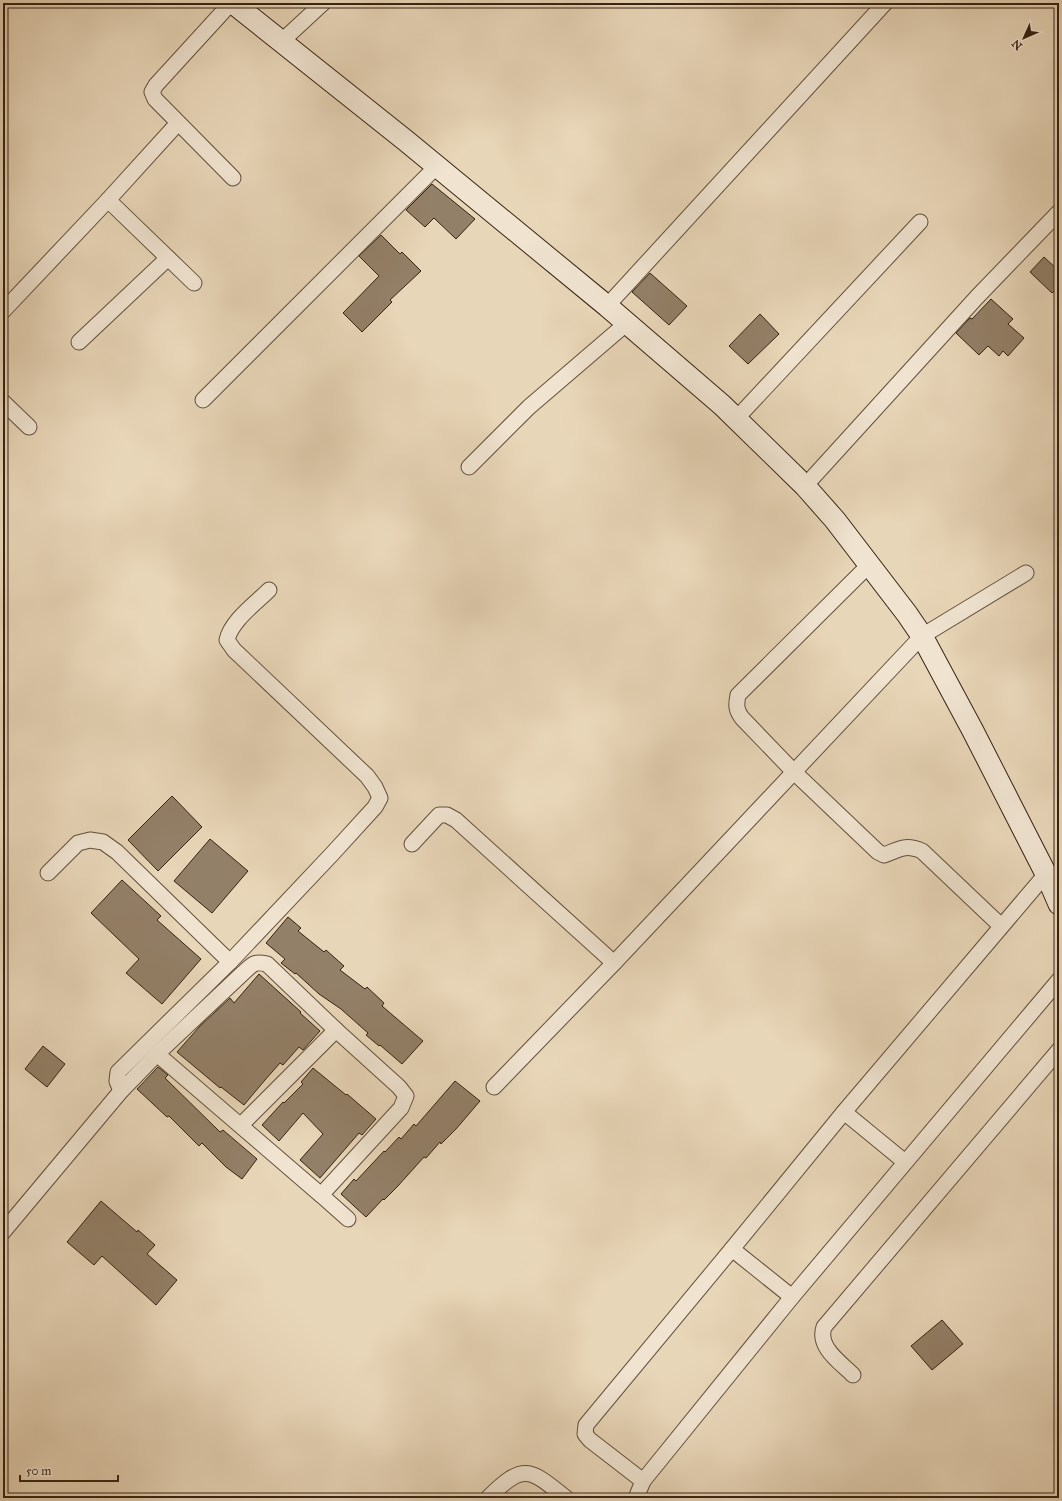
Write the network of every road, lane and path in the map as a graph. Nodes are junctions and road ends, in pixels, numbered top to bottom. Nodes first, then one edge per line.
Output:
1 (232, 3) edge
2 (324, 3) edge
3 (885, 3) edge
4 (282, 41) junction
5 (178, 123) junction
6 (436, 167) junction
7 (233, 178) dead end
8 (108, 200) junction
9 (1059, 212) edge
10 (920, 222) dead end
11 (168, 258) junction
12 (194, 283) dead end
13 (607, 306) junction
14 (3, 311) edge
15 (627, 323) junction
16 (78, 342) dead end
17 (203, 400) dead end
18 (3, 402) edge
19 (736, 419) junction
20 (30, 427) dead end
21 (469, 467) dead end
22 (805, 486) junction
23 (869, 565) junction
24 (1026, 573) dead end
25 (269, 590) dead end
26 (922, 636) junction
27 (794, 772) junction
28 (412, 844) dead end
29 (48, 873) dead end
30 (1046, 874) junction
31 (1059, 904) edge
32 (1001, 926) junction
33 (230, 962) junction
34 (614, 963) junction
35 (1059, 980) edge
36 (336, 1030) junction
37 (1059, 1050) edge
38 (157, 1054) junction
39 (494, 1087) dead end
40 (121, 1091) junction
41 (844, 1112) junction
42 (241, 1125) junction
43 (905, 1162) junction
44 (321, 1195) junction
45 (348, 1219) dead end
46 (3, 1232) edge
47 (732, 1249) junction
48 (792, 1297) junction
49 (853, 1375) dead end
50 (643, 1481) junction
51 (488, 1498) edge
52 (566, 1498) edge
53 (636, 1498) edge

1 - 4 main road
1 - 5 street
2 - 4 street
3 - 13 street
4 - 6 main road
5 - 7 street
5 - 8 street
6 - 13 main road
6 - 17 street
8 - 11 street
8 - 14 street
9 - 22 street
10 - 19 street
11 - 12 street
11 - 16 street
13 - 15 main road
15 - 19 main road
15 - 21 street
18 - 20 street
19 - 22 main road
22 - 23 main road
23 - 26 main road
23 - 27 street
24 - 26 street
25 - 33 street
26 - 27 street
26 - 30 main road
27 - 32 street
27 - 34 street
28 - 34 street
29 - 33 street
30 - 31 main road
30 - 32 street
32 - 41 street
33 - 40 street
34 - 39 street
35 - 43 street
36 - 38 street
36 - 42 street
36 - 44 street
37 - 49 street
38 - 40 street
38 - 42 street
40 - 46 street
41 - 43 street
41 - 47 street
42 - 44 street
43 - 48 street
44 - 45 street
47 - 48 street
47 - 50 street
48 - 50 street
50 - 53 street
51 - 52 street

